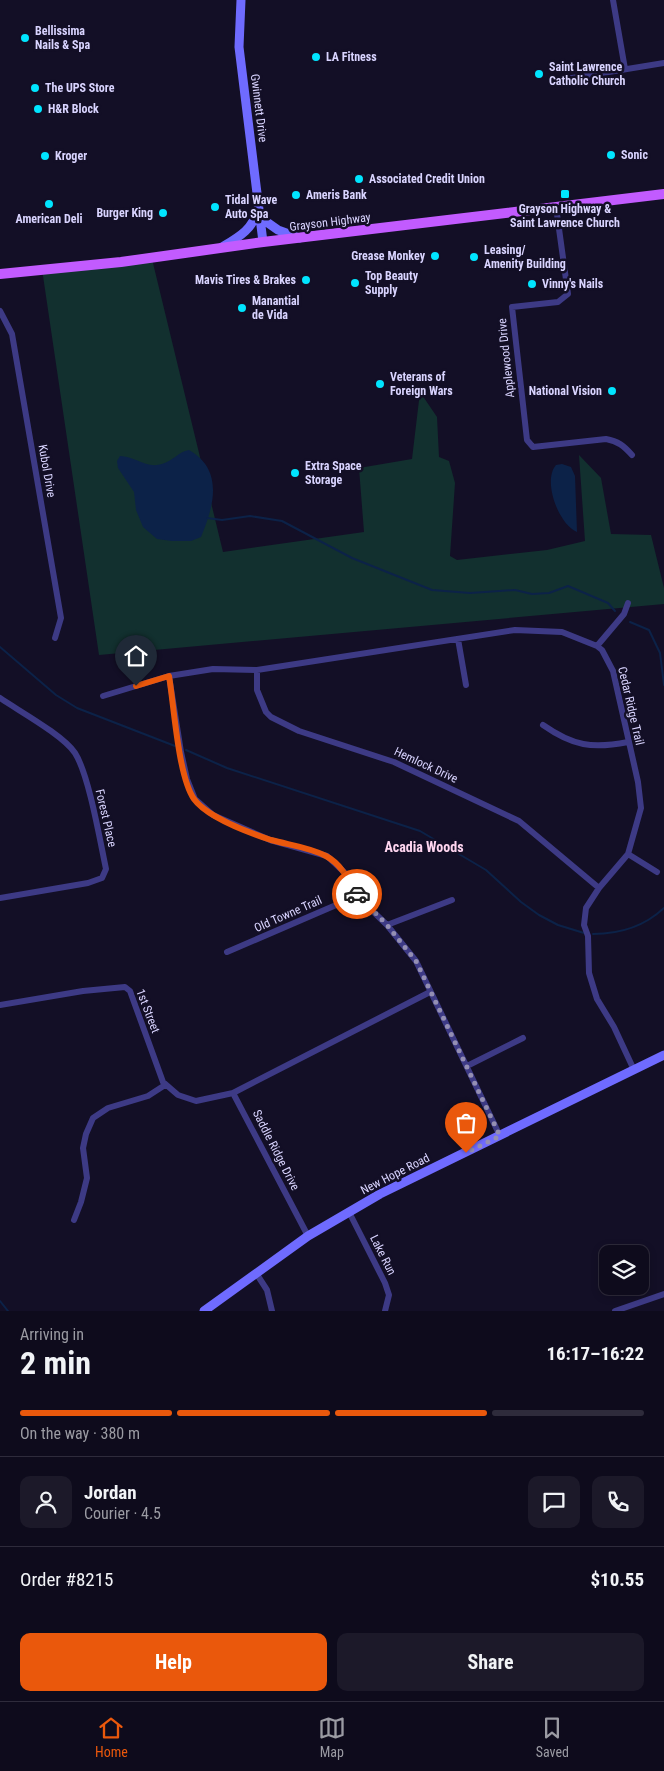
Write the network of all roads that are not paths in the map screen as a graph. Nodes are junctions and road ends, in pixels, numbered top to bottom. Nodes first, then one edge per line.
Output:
1 (240, 0) edge
2 (613, 0) edge
3 (664, 63) edge
4 (625, 69) junction
5 (566, 79) dead end
6 (664, 194) edge
7 (258, 200) junction
8 (556, 207) junction
9 (261, 218) junction
10 (301, 238) junction
11 (263, 242) junction
12 (222, 247) junction
13 (0, 274) edge
14 (0, 311) edge
15 (632, 455) dead end
16 (628, 603) dead end
17 (55, 638) dead end
18 (458, 639) junction
19 (597, 646) junction
20 (257, 670) junction
21 (169, 676) junction
22 (466, 685) dead end
23 (104, 696) dead end
24 (0, 698) edge
25 (543, 725) dead end
26 (628, 742) junction
27 (628, 854) junction
28 (657, 872) dead end
29 (599, 888) junction
30 (357, 896) junction
31 (0, 898) edge
32 (452, 900) dead end
33 (387, 925) junction
34 (227, 952) dead end
35 (430, 992) junction
36 (0, 1005) edge
37 (523, 1038) dead end
38 (664, 1055) edge
39 (467, 1066) junction
40 (634, 1070) junction
41 (165, 1085) junction
42 (232, 1092) junction
43 (500, 1136) junction
44 (348, 1212) junction
45 (74, 1220) dead end
46 (308, 1236) junction
47 (256, 1273) junction
48 (664, 1294) edge
49 (204, 1311) edge
50 (272, 1311) edge
51 (385, 1311) edge
52 (615, 1311) edge

1 - 7 street, Gwinnett Drive
2 - 4 street
3 - 4 street
4 - 5 street
6 - 8 main road, Grayson Highway
7 - 9 street, Gwinnett Drive
7 - 12 street
8 - 10 main road, Grayson Highway
8 - 15 street, Applewood Drive
9 - 10 street
9 - 11 street, Gwinnett Drive
10 - 11 main road, Grayson Highway
11 - 12 main road, Grayson Highway
12 - 13 main road, Grayson Highway
14 - 17 street, Kubol Drive
16 - 19 street
18 - 19 street
18 - 20 street
18 - 22 street
19 - 26 street, Cedar Ridge Trail
20 - 21 street
20 - 29 street, Hemlock Drive
21 - 23 street
21 - 30 street
24 - 31 street, Forest Place
25 - 26 street
26 - 27 street, Cedar Ridge Trail
27 - 28 street
27 - 29 street, Cedar Ridge Trail
29 - 40 street, Cedar Ridge Trail
30 - 33 street
30 - 34 street, Old Towne Trail
32 - 33 street
33 - 35 street
35 - 39 street
35 - 42 street
36 - 41 street, 1st Street
37 - 39 street
38 - 40 street, New Hope Road
39 - 43 street
40 - 43 street, New Hope Road
41 - 42 street
41 - 45 street
42 - 46 street, Saddle Ridge Drive
43 - 44 street, New Hope Road
44 - 46 street, New Hope Road
44 - 51 street, Lake Run
46 - 47 street, New Hope Road
47 - 49 street, New Hope Road
47 - 50 street
48 - 52 street

